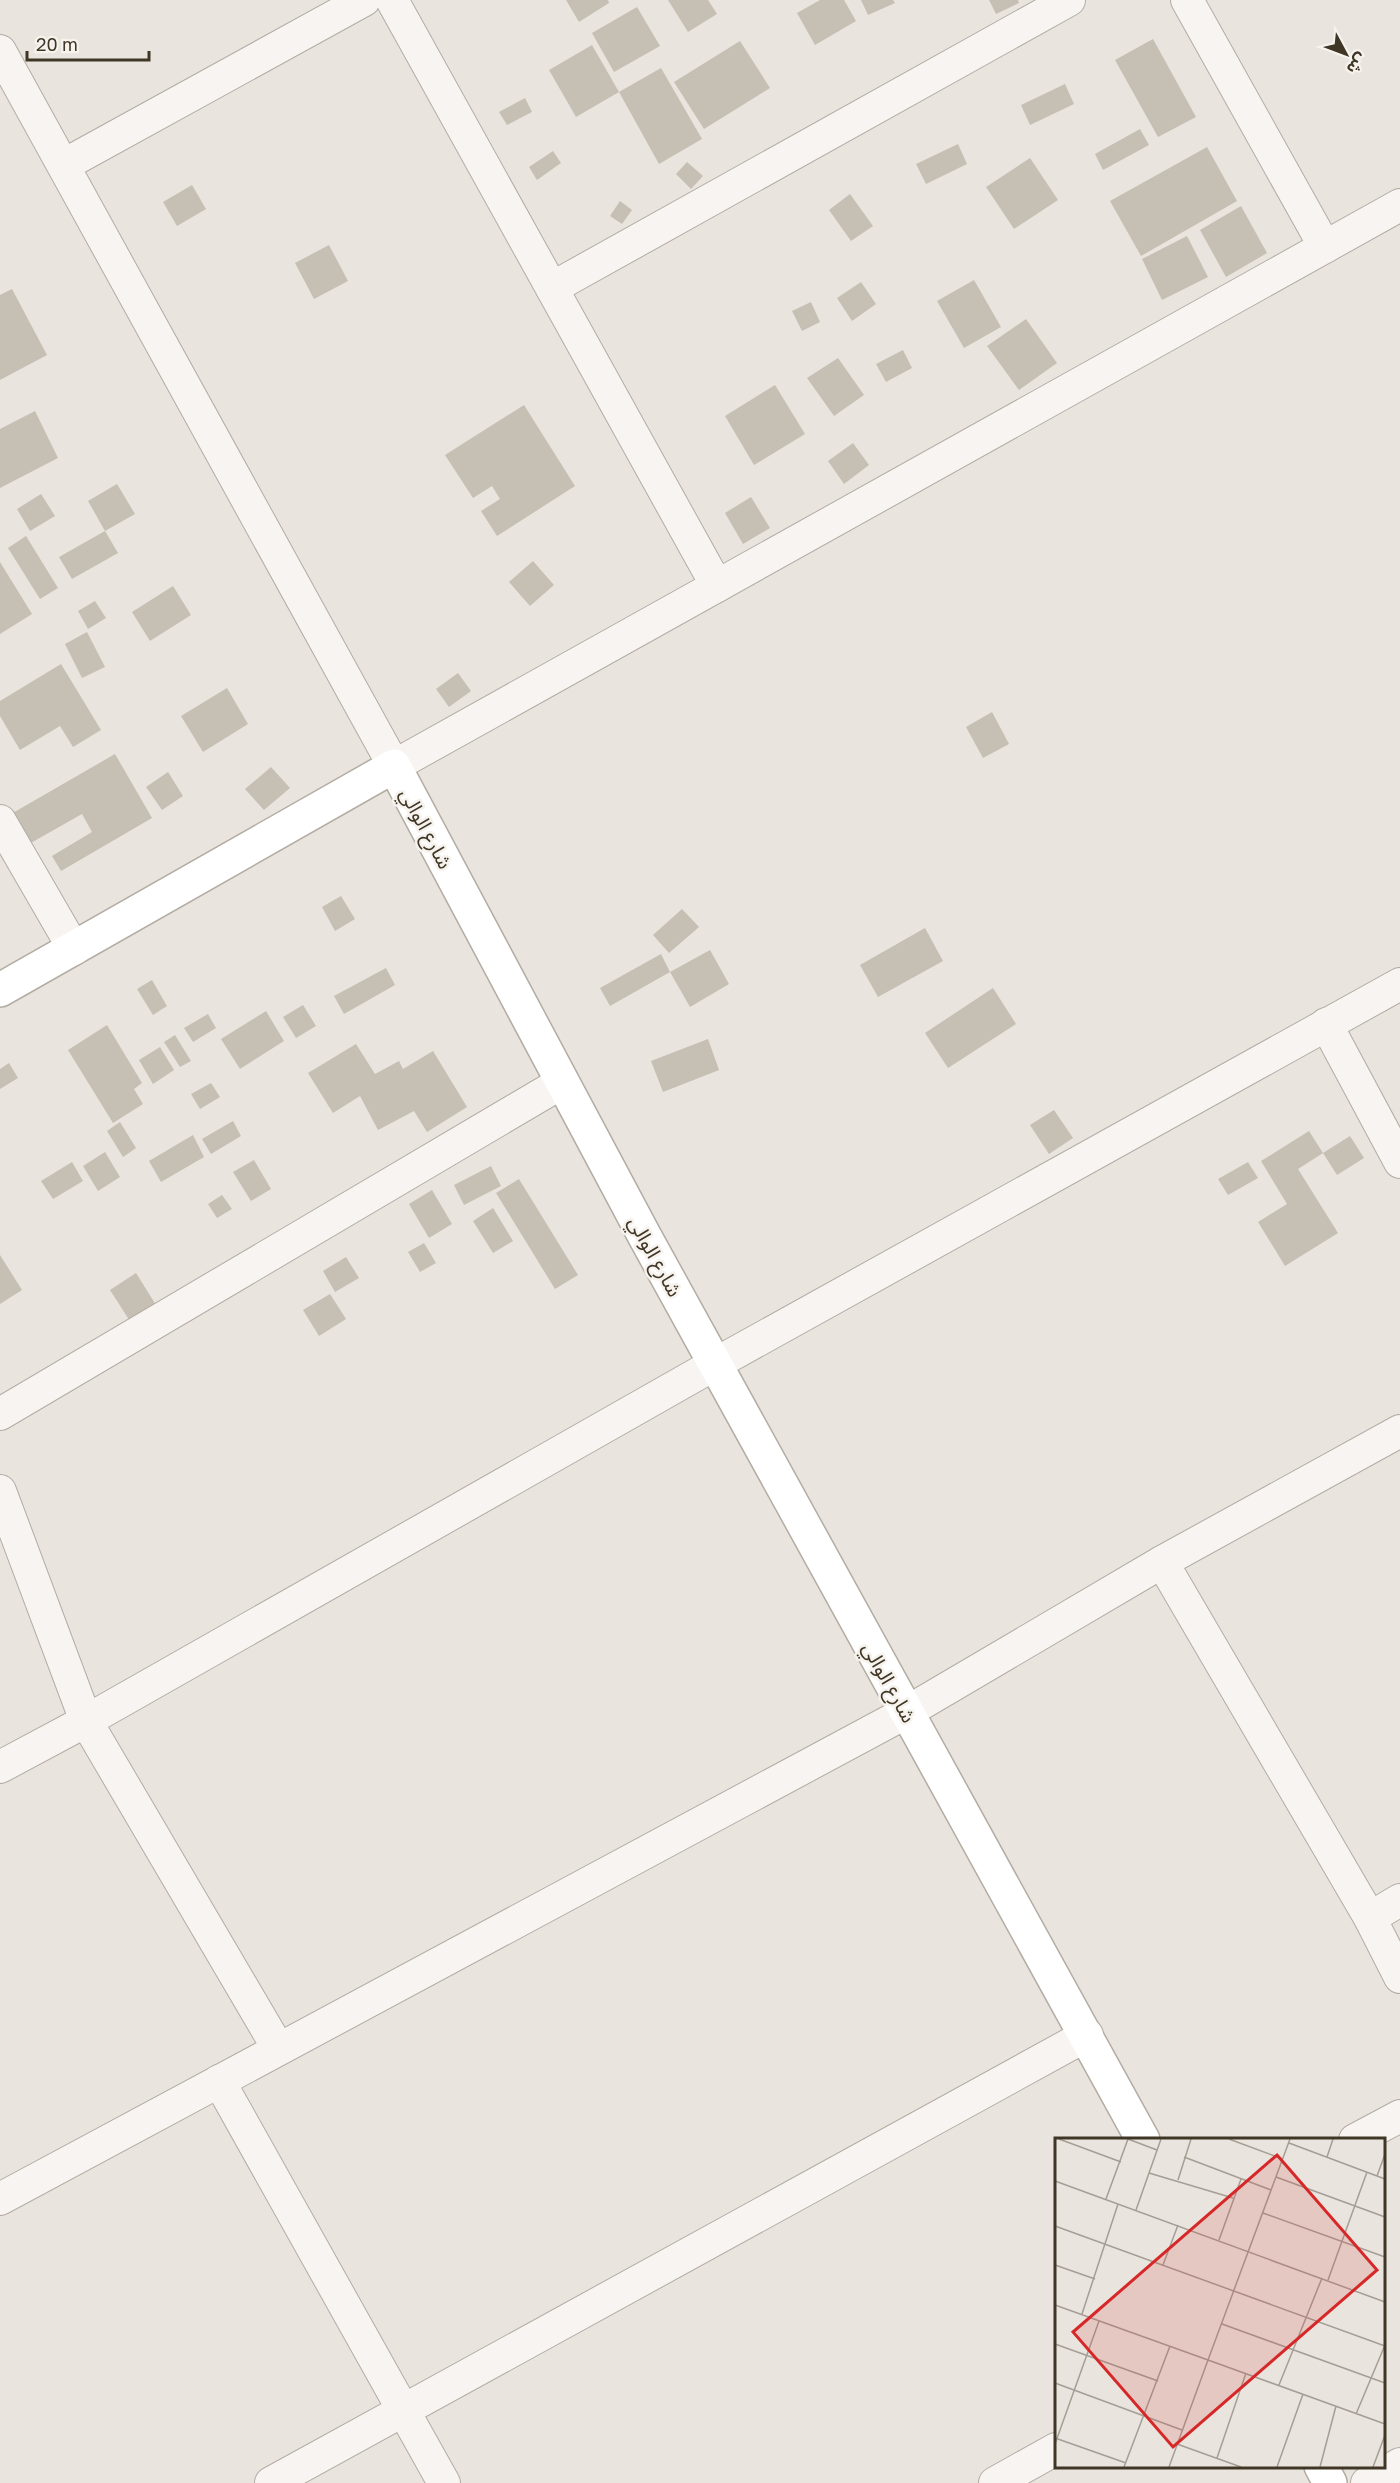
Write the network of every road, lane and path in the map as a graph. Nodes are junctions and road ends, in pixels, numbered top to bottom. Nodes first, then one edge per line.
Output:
1 (364, 0) edge
2 (392, 0) edge
3 (1069, 0) edge
4 (1187, 0) edge
5 (0, 51) edge
6 (64, 165) junction
7 (1400, 205) edge
8 (1325, 247) junction
9 (552, 288) junction
10 (717, 586) junction
11 (394, 766) junction
12 (0, 821) edge
13 (74, 949) junction
14 (1400, 984) edge
15 (0, 990) edge
16 (1326, 1024) junction
17 (561, 1083) junction
18 (1400, 1162) edge
19 (715, 1364) junction
20 (0, 1414) edge
21 (1400, 1431) edge
22 (0, 1491) edge
23 (1162, 1562) junction
24 (907, 1712) junction
25 (86, 1722) junction
26 (0, 1767) edge
27 (1400, 1900) edge
28 (1370, 1918) junction
29 (1400, 1977) edge
30 (1087, 2035) junction
31 (278, 2048) junction
32 (219, 2081) junction
33 (1400, 2116) edge
34 (1142, 2138) edge
35 (1357, 2138) edge
36 (0, 2199) edge
37 (403, 2409) junction
38 (1055, 2450) edge
39 (1400, 2464) edge
40 (1322, 2468) edge
41 (271, 2483) edge
42 (444, 2483) edge
43 (995, 2483) edge
44 (1330, 2483) edge
45 (1366, 2483) edge

1 - 6 street
2 - 9 street
3 - 9 street
4 - 8 street
5 - 6 street
6 - 11 street
7 - 8 street
8 - 10 street
9 - 10 street
10 - 11 street
11 - 13 main road, شارع الوالي
11 - 17 main road, شارع الوالي
12 - 13 street
13 - 15 main road, شارع الوالي
14 - 16 street
16 - 18 street
16 - 19 street
17 - 19 main road, شارع الوالي
17 - 20 street
19 - 24 main road, شارع الوالي
19 - 25 street
21 - 23 street
22 - 25 street
23 - 24 street
23 - 28 street
24 - 30 main road, شارع الوالي
24 - 31 street
25 - 26 street
25 - 31 street
27 - 28 street
28 - 29 street
30 - 34 main road, شارع الوالي
30 - 37 street
31 - 32 street
32 - 36 street
32 - 37 street
33 - 35 street
37 - 41 street
37 - 42 street
38 - 43 street
39 - 45 street
40 - 44 main road

